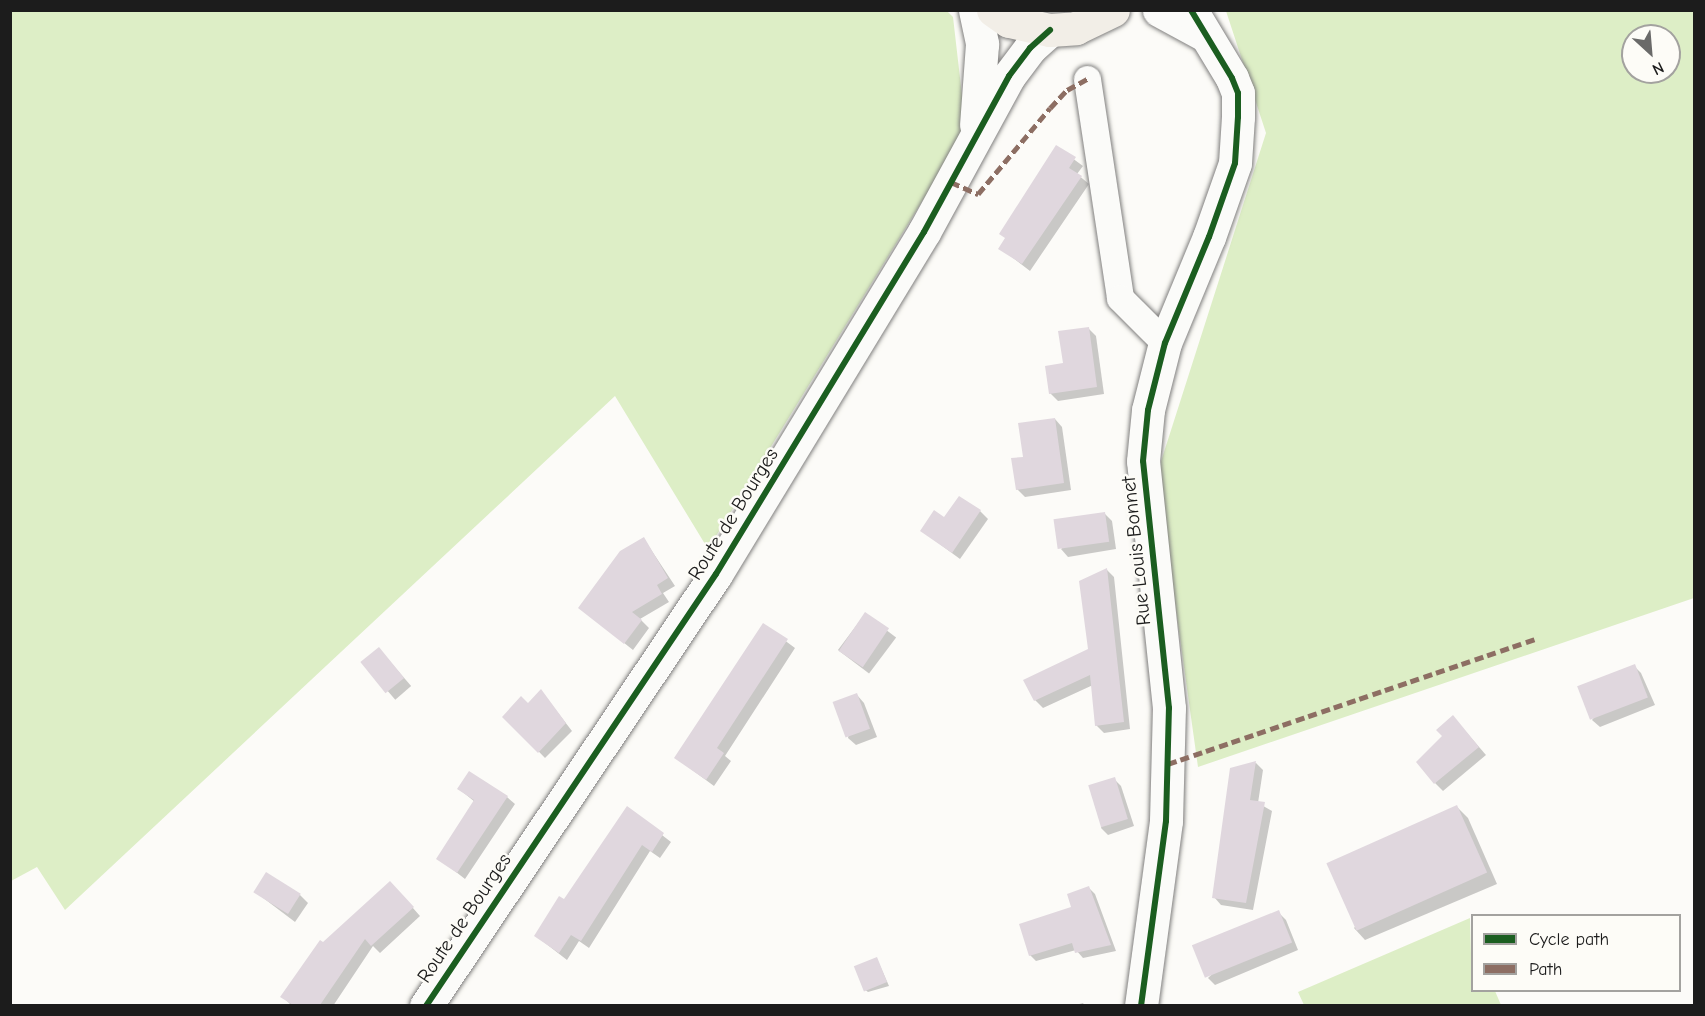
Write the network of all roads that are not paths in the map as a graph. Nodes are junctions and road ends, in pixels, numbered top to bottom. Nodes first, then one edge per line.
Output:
1 (975, 10) edge
2 (993, 10) edge
3 (1159, 10) edge
4 (1115, 11) edge
5 (1198, 23) edge
6 (1050, 30) junction
7 (1087, 79) dead end
8 (974, 139) junction
9 (1165, 343) junction
10 (426, 1005) edge
11 (1141, 1005) edge

1 - 8 street, Route de Bourges
2 - 6 main road
3 - 5 street, Rue Louis Bonnet
4 - 6 main road
5 - 9 street, Rue Louis Bonnet
6 - 8 street, Route de Bourges
7 - 9 street
8 - 10 street, Route de Bourges
9 - 11 street, Rue Louis Bonnet

